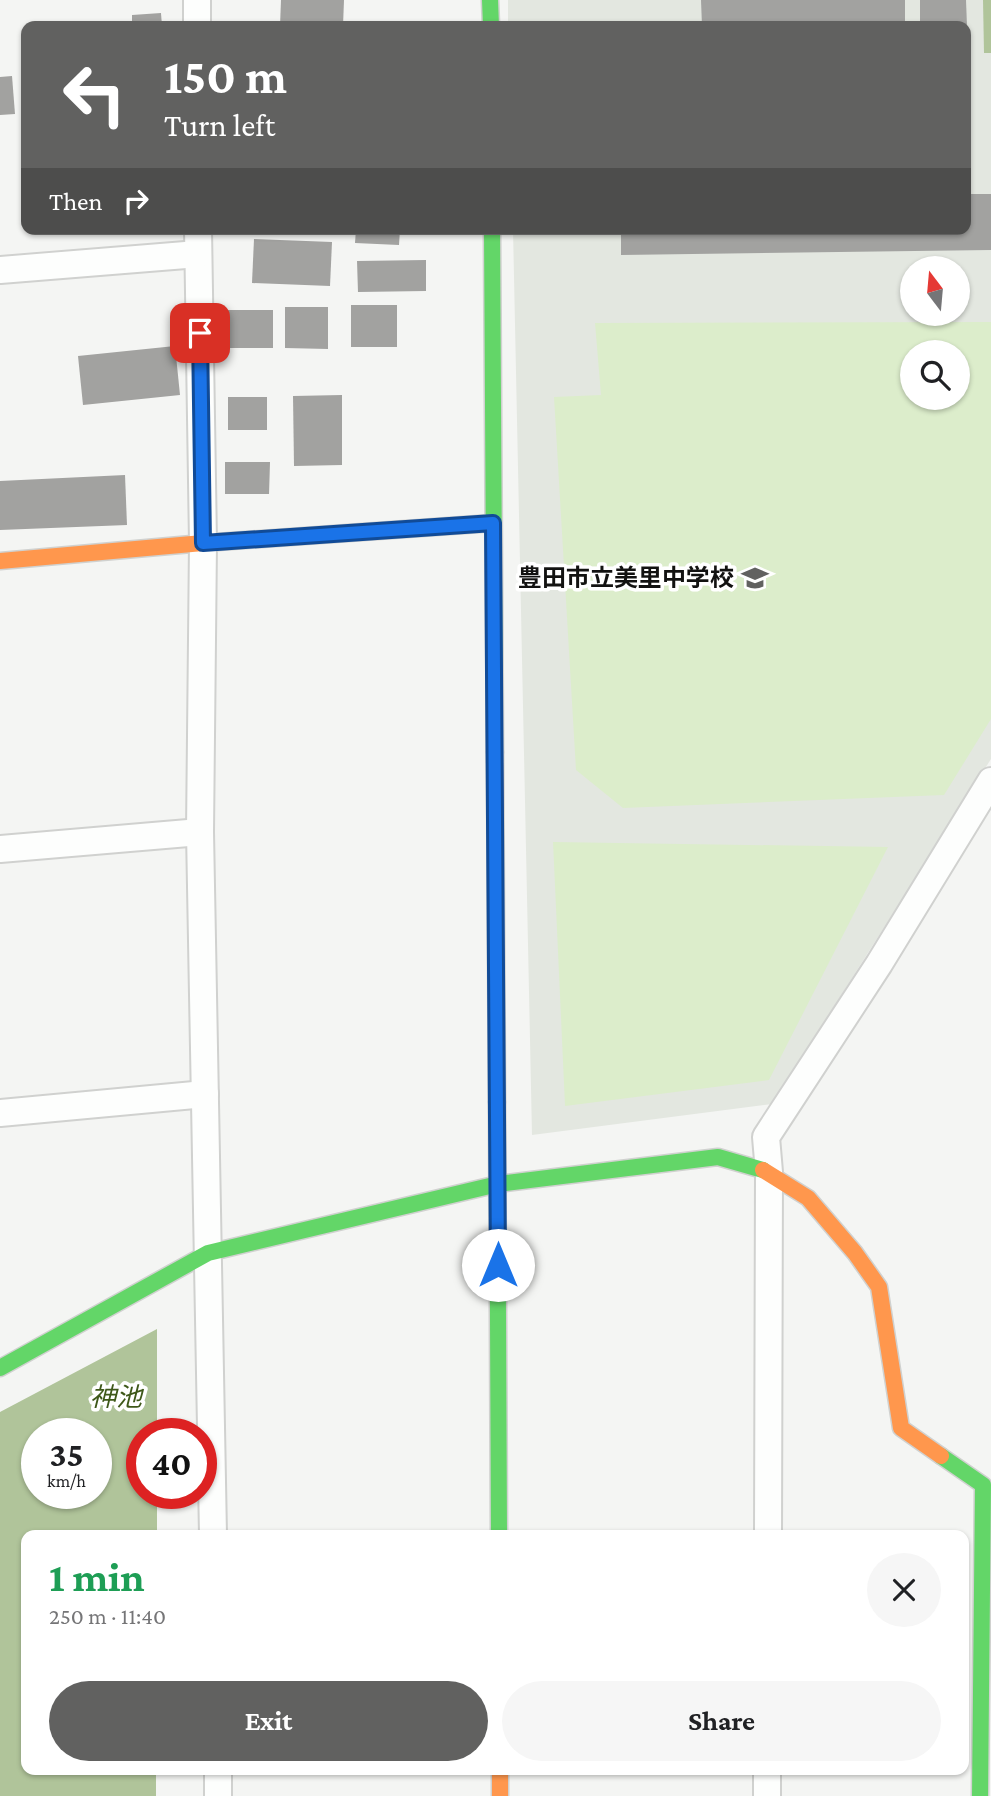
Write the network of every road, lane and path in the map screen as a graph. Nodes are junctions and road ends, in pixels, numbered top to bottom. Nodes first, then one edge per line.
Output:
1 (197, 0) edge
2 (490, 0) edge
3 (197, 21) edge
4 (491, 21) edge
5 (492, 235) edge
6 (198, 242) edge
7 (0, 270) edge
8 (493, 523) junction
9 (203, 543) junction
10 (0, 561) edge
11 (991, 782) edge
12 (200, 832) junction
13 (0, 849) edge
14 (205, 1094) junction
15 (0, 1113) edge
16 (769, 1172) junction
17 (498, 1184) junction
18 (208, 1252) junction
19 (0, 1368) edge
20 (213, 1530) edge
21 (499, 1530) edge
22 (768, 1530) edge
23 (218, 1775) edge
24 (500, 1775) edge
25 (768, 1775) edge
26 (218, 1796) edge
27 (500, 1796) edge
28 (767, 1796) edge
29 (980, 1796) edge

1 - 3 street
2 - 4 street
5 - 8 street
6 - 7 street
6 - 9 street
8 - 9 street
8 - 17 street
9 - 10 street
9 - 12 street
11 - 16 street
12 - 13 street
12 - 14 street
14 - 15 street
14 - 18 street
16 - 17 street
16 - 22 street
16 - 29 street
17 - 18 street
17 - 21 street
18 - 19 street
18 - 20 street
23 - 26 street
24 - 27 street
25 - 28 street

